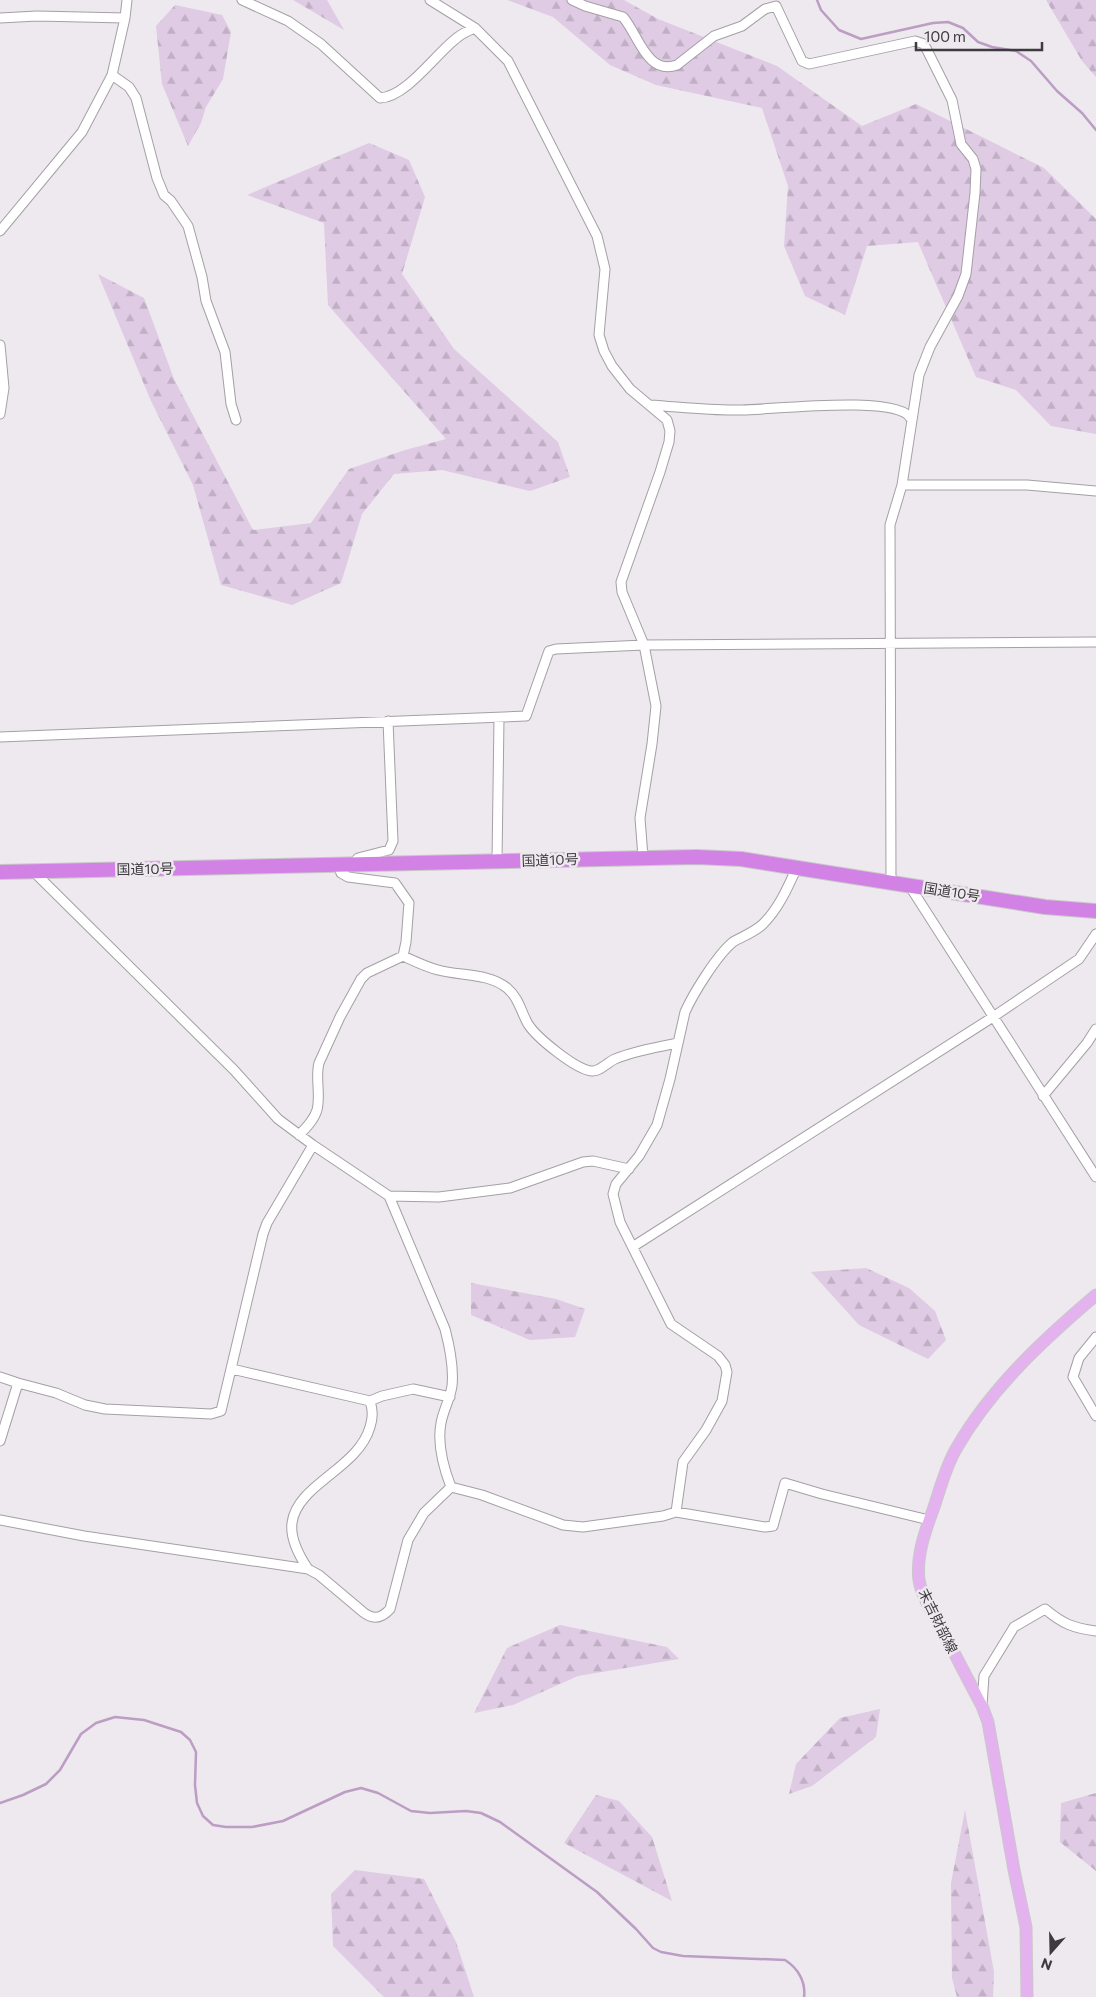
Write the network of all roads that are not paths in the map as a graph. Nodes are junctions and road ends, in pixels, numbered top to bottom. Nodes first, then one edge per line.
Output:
1 (127, 0) edge
2 (242, 0) edge
3 (430, 0) edge
4 (572, 0) edge
5 (0, 18) edge
6 (125, 18) junction
7 (475, 28) junction
8 (112, 75) junction
9 (0, 231) edge
10 (0, 345) edge
11 (650, 405) junction
12 (0, 414) edge
13 (911, 419) junction
14 (236, 420) dead end
15 (902, 485) junction
16 (1096, 491) edge
17 (1096, 642) edge
18 (890, 644) junction
19 (644, 645) junction
20 (498, 718) junction
21 (388, 722) junction
22 (0, 737) edge
23 (643, 857) junction
24 (497, 861) junction
25 (352, 864) junction
26 (338, 865) junction
27 (797, 867) junction
28 (0, 872) edge
29 (34, 872) junction
30 (891, 882) junction
31 (909, 885) junction
32 (1096, 911) edge
33 (1096, 934) edge
34 (403, 956) junction
35 (993, 1017) junction
36 (1096, 1029) edge
37 (678, 1043) junction
38 (1043, 1096) junction
39 (299, 1135) junction
40 (313, 1145) junction
41 (629, 1169) junction
42 (1096, 1177) edge
43 (389, 1196) junction
44 (634, 1246) junction
45 (1096, 1295) edge
46 (1096, 1337) edge
47 (232, 1369) junction
48 (0, 1376) edge
49 (18, 1384) junction
50 (450, 1397) junction
51 (370, 1401) junction
52 (1096, 1416) edge
53 (0, 1441) edge
54 (451, 1487) junction
55 (676, 1512) junction
56 (0, 1520) edge
57 (929, 1520) junction
58 (308, 1569) junction
59 (1096, 1631) edge
60 (982, 1706) junction
61 (1027, 1997) edge

1 - 6 street
2 - 7 street
3 - 7 street
4 - 13 street
5 - 6 street
6 - 8 street
7 - 11 street
8 - 9 street
8 - 14 street
10 - 12 street
11 - 13 street
11 - 19 street
13 - 15 street
15 - 16 street
15 - 18 street
17 - 18 street
18 - 19 street
18 - 30 street
19 - 20 street
19 - 23 street
20 - 21 street
20 - 24 street
21 - 22 street
21 - 25 street
23 - 24 highway, 国道10号
23 - 27 highway, 国道10号
24 - 25 highway, 国道10号
25 - 26 highway, 国道10号
26 - 29 highway, 国道10号
26 - 34 street
27 - 30 highway, 国道10号
27 - 37 street
28 - 29 highway, 国道10号
29 - 39 street
30 - 31 highway, 国道10号
31 - 32 highway, 国道10号
31 - 35 street
33 - 35 street
34 - 37 street
34 - 39 street
35 - 38 street
35 - 44 street
36 - 38 street
37 - 41 street
38 - 42 street
39 - 40 street
40 - 43 street
40 - 47 street
41 - 43 street
41 - 44 street
43 - 50 street
44 - 55 street
45 - 57 main road, 末吉財部線
46 - 52 street
47 - 49 street
47 - 51 street
48 - 49 street
49 - 53 street
50 - 51 street
50 - 54 street
51 - 58 street
54 - 55 street
54 - 58 street
55 - 57 street
56 - 58 street
57 - 60 main road, 末吉財部線
59 - 60 street
60 - 61 main road, 末吉財部線

